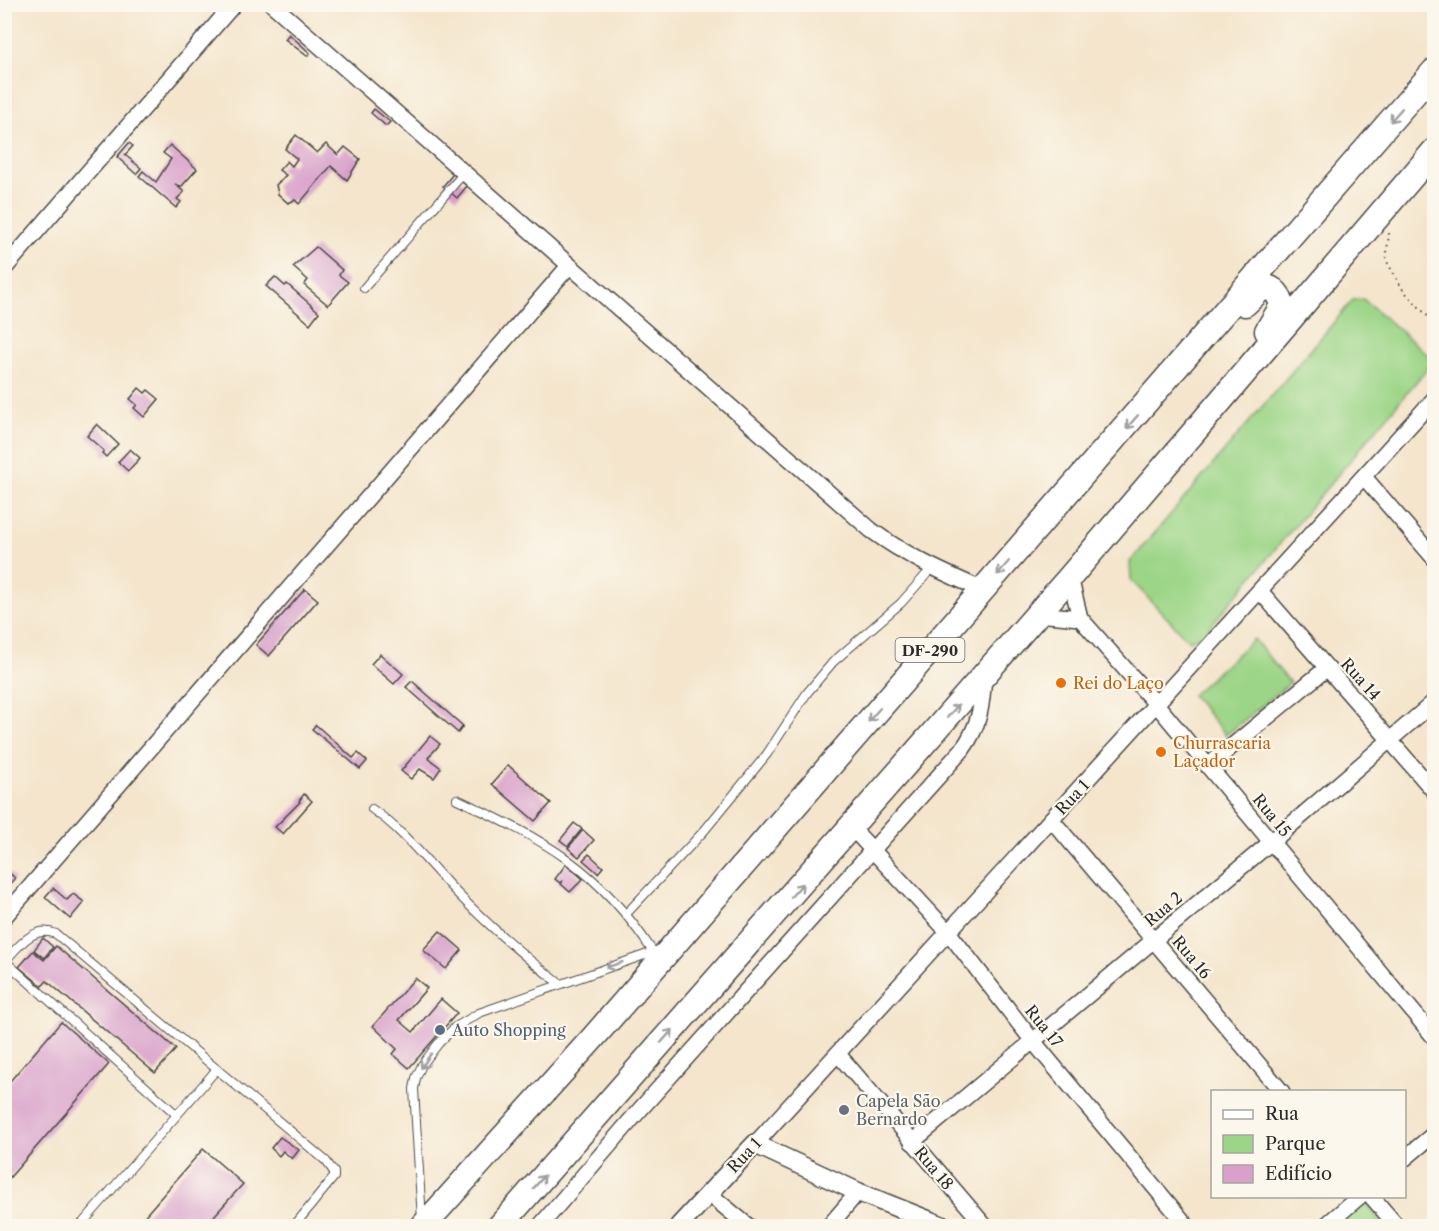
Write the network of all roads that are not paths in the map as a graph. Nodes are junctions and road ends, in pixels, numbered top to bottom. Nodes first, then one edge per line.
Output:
1 (234, 4) edge
2 (272, 4) edge
3 (1431, 73) edge
4 (1434, 151) edge
5 (462, 174) junction
6 (568, 266) junction
7 (4, 269) edge
8 (364, 288) dead end
9 (1160, 390) junction
10 (1434, 399) edge
11 (1206, 417) junction
12 (1364, 477) junction
13 (1434, 558) edge
14 (932, 568) junction
15 (1070, 577) junction
16 (983, 590) junction
17 (1260, 591) junction
18 (1037, 614) junction
19 (1080, 618) junction
20 (1327, 668) junction
21 (984, 675) junction
22 (1434, 702) edge
23 (1157, 705) junction
24 (1391, 739) junction
25 (1208, 766) junction
26 (1434, 791) edge
27 (457, 799) dead end
28 (372, 809) dead end
29 (1051, 819) junction
30 (852, 828) junction
31 (1270, 843) junction
32 (872, 849) junction
33 (626, 914) junction
34 (4, 917) edge
35 (949, 933) junction
36 (1154, 939) junction
37 (661, 950) junction
38 (5, 962) edge
39 (560, 984) junction
40 (1434, 1037) edge
41 (1032, 1040) junction
42 (838, 1054) junction
43 (217, 1069) junction
44 (1280, 1090) edge
45 (177, 1115) junction
46 (1434, 1134) edge
47 (912, 1142) junction
48 (754, 1144) junction
49 (1406, 1157) edge
50 (858, 1192) junction
51 (708, 1193) junction
52 (1359, 1198) edge
53 (1372, 1198) edge
54 (80, 1227) edge
55 (294, 1227) edge
56 (423, 1227) edge
57 (500, 1227) edge
58 (540, 1227) edge
59 (679, 1227) edge
60 (748, 1227) edge
61 (829, 1227) edge
62 (943, 1227) edge
63 (985, 1227) edge
64 (1187, 1227) edge
65 (1325, 1227) edge
66 (1397, 1227) edge

1 - 7 street
2 - 5 street
3 -> 9 highway, DF-290
4 - 11 highway, DF-290
5 - 6 street
5 - 8 lane
6 - 14 street
6 - 34 street
9 - 11 highway
9 -> 16 highway, DF-290
10 - 12 street, Rua 1
11 - 15 highway, DF-290
12 - 13 street
12 - 17 street, Rua 1
14 - 16 street
14 - 33 lane
15 - 18 highway, DF-290
15 - 19 street
16 -> 37 highway, DF-290
17 - 20 street, Rua 14
17 - 23 street, Rua 1
18 - 19 street
18 - 21 highway, DF-290
19 - 23 street, Rua 15
20 - 24 street, Rua 14
20 - 25 street
30 -> 21 highway, DF-290
21 - 32 street
22 - 24 street, Rua 2
23 - 25 street, Rua 15
23 - 29 street, Rua 1
24 - 26 street, Rua 14
24 - 31 street, Rua 2
25 - 31 street, Rua 15
27 - 33 lane
28 - 39 lane
29 - 35 street, Rua 1
29 - 36 street, Rua 16
30 - 32 street, Rua 17
57 -> 30 highway, DF-290
31 - 36 street, Rua 2
31 - 40 street, Rua 15
32 - 35 street, Rua 17
32 - 58 street
33 - 37 lane
35 - 41 street, Rua 17
35 - 42 street, Rua 1
36 - 41 street, Rua 2
36 - 44 street, Rua 16
37 -> 39 lane
37 - 56 highway, DF-290
38 - 43 lane
38 - 45 lane
39 -> 56 lane
41 - 47 street, Rua 2
41 - 64 street, Rua 17
42 - 47 street, Rua 18
42 - 48 street, Rua 1
43 - 45 lane
43 - 55 lane
45 - 54 lane
46 - 49 street
47 - 63 street, Rua 18
48 - 50 street
48 - 51 street, Rua 1
50 - 61 street
50 - 62 street
51 - 59 street, Rua 1
51 - 60 street
52 - 65 street
53 - 66 street

